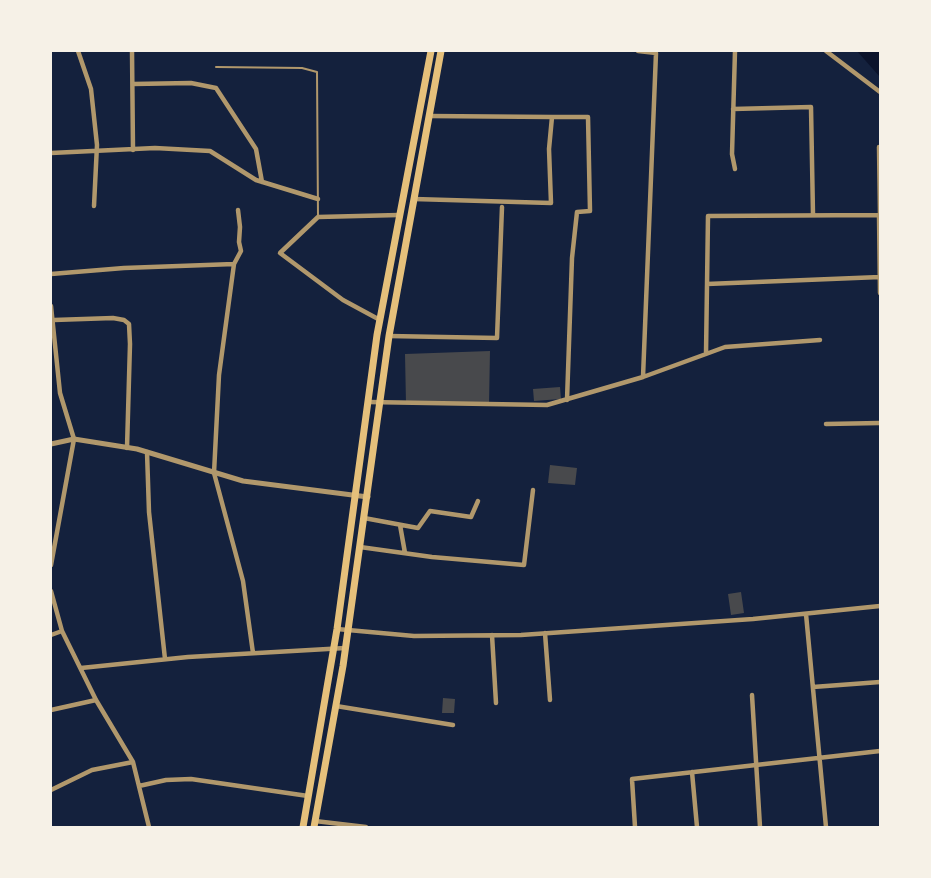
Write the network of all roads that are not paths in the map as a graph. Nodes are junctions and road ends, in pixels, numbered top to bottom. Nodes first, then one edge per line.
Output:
1 (78, 51) edge
2 (132, 51) edge
3 (430, 51) edge
4 (441, 51) edge
5 (638, 51) edge
6 (735, 51) edge
7 (826, 51) edge
8 (656, 52) edge
9 (216, 67) dead end
10 (133, 84) junction
11 (880, 92) edge
12 (733, 110) junction
13 (429, 116) junction
14 (552, 117) junction
15 (879, 146) edge
16 (133, 150) junction
17 (96, 151) junction
18 (51, 153) edge
19 (735, 169) dead end
20 (262, 182) junction
21 (318, 199) junction
22 (414, 199) junction
23 (94, 206) dead end
24 (502, 207) dead end
25 (238, 210) dead end
26 (399, 215) junction
27 (813, 215) junction
28 (879, 215) edge
29 (318, 217) junction
30 (234, 264) junction
31 (51, 274) edge
32 (879, 277) edge
33 (707, 284) junction
34 (880, 293) edge
35 (51, 306) edge
36 (54, 320) junction
37 (380, 320) junction
38 (389, 336) junction
39 (820, 340) dead end
40 (706, 354) junction
41 (643, 377) junction
42 (566, 400) junction
43 (368, 402) junction
44 (378, 403) junction
45 (880, 423) edge
46 (826, 424) dead end
47 (74, 439) junction
48 (51, 444) edge
49 (127, 448) junction
50 (147, 452) junction
51 (214, 473) junction
52 (533, 490) dead end
53 (356, 495) junction
54 (368, 496) junction
55 (478, 502) dead end
56 (364, 518) junction
57 (400, 525) junction
58 (360, 546) junction
59 (404, 553) junction
60 (51, 565) edge
61 (51, 591) edge
62 (880, 606) edge
63 (806, 614) junction
64 (338, 629) junction
65 (62, 631) junction
66 (348, 631) junction
67 (545, 633) junction
68 (51, 635) edge
69 (492, 636) junction
70 (334, 648) junction
71 (346, 648) junction
72 (253, 653) junction
73 (166, 659) junction
74 (81, 668) junction
75 (880, 682) edge
76 (813, 687) junction
77 (752, 695) dead end
78 (96, 700) junction
79 (550, 700) dead end
80 (496, 703) dead end
81 (336, 706) junction
82 (51, 710) edge
83 (453, 725) dead end
84 (880, 751) edge
85 (820, 757) junction
86 (133, 762) junction
87 (755, 765) junction
88 (692, 772) junction
89 (139, 786) junction
90 (51, 790) edge
91 (308, 796) junction
92 (314, 824) edge
93 (149, 827) edge
94 (303, 827) edge
95 (366, 827) edge
96 (635, 827) edge
97 (697, 827) edge
98 (760, 827) edge
99 (826, 827) edge

1 - 17 street
2 - 10 street
3 - 26 main road
4 - 13 main road
5 - 8 street
6 - 12 street
7 - 11 street
8 - 41 street
9 - 21 lane
10 - 16 street
10 - 20 street
12 - 19 street
12 - 27 street
13 - 14 street
13 - 22 main road
14 - 22 street
14 - 42 street
15 - 28 street
16 - 17 street
16 - 20 street
17 - 18 street
17 - 23 street
20 - 21 street
21 - 29 lane
22 - 38 main road
24 - 38 street
25 - 30 street
26 - 29 street
26 - 37 main road
27 - 28 street
27 - 33 street
28 - 32 street
29 - 37 street
30 - 31 street
30 - 51 street
32 - 33 street
32 - 34 street
33 - 40 street
35 - 36 street
36 - 47 street
36 - 49 street
37 - 43 main road
38 - 44 main road
39 - 40 street
40 - 41 street
41 - 42 street
42 - 44 street
43 - 44 street
43 - 53 main road
44 - 54 main road
45 - 46 street
47 - 48 street
47 - 49 street
47 - 60 street
49 - 50 street
50 - 51 street
50 - 73 street
51 - 53 street
51 - 72 street
52 - 59 street
53 - 54 street
53 - 64 main road
54 - 56 main road
55 - 57 street
56 - 57 street
56 - 58 main road
57 - 59 street
58 - 59 street
58 - 66 main road
61 - 65 street
62 - 63 street
63 - 67 street
63 - 76 street
64 - 66 street
64 - 70 main road
65 - 68 street
65 - 74 street
66 - 69 street
66 - 71 main road
67 - 69 street
67 - 79 street
69 - 80 street
70 - 71 street
70 - 72 street
70 - 91 main road
71 - 81 main road
72 - 73 street
73 - 74 street
74 - 78 street
75 - 76 street
76 - 85 street
77 - 87 street
78 - 82 street
78 - 86 street
81 - 83 street
81 - 92 main road
84 - 85 street
85 - 87 street
85 - 99 street
86 - 89 street
86 - 90 street
87 - 88 street
87 - 98 street
88 - 96 street
88 - 97 street
89 - 91 street
89 - 93 street
91 - 94 main road
92 - 95 street

